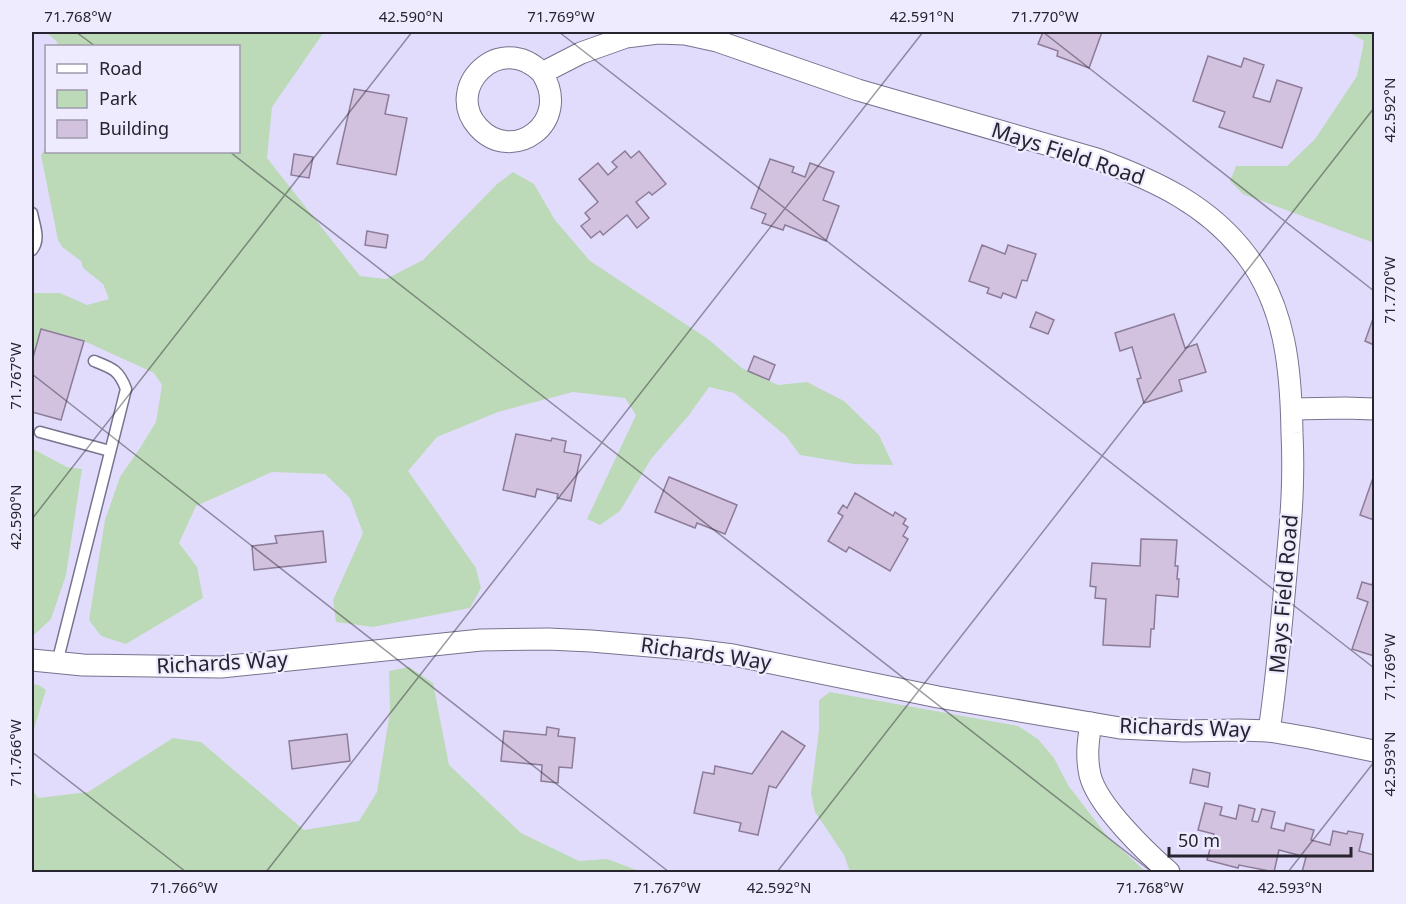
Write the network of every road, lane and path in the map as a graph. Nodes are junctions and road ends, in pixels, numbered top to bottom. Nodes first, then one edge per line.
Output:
1 (542, 73) dead end
2 (32, 213) edge
3 (32, 250) edge
4 (94, 361) dead end
5 (1292, 410) junction
6 (1374, 410) edge
7 (40, 432) dead end
8 (110, 451) junction
9 (32, 660) edge
10 (57, 663) junction
11 (1091, 723) junction
12 (1269, 731) junction
13 (1374, 751) edge
14 (1169, 873) edge

1 - 5 street, Mays Field Road
2 - 3 lane
4 - 8 lane
5 - 6 street
5 - 12 street, Mays Field Road
7 - 8 lane
8 - 10 lane
9 - 10 street, Richards Way
10 - 11 street, Richards Way
11 - 12 street, Richards Way
11 - 14 street
12 - 13 street, Richards Way

